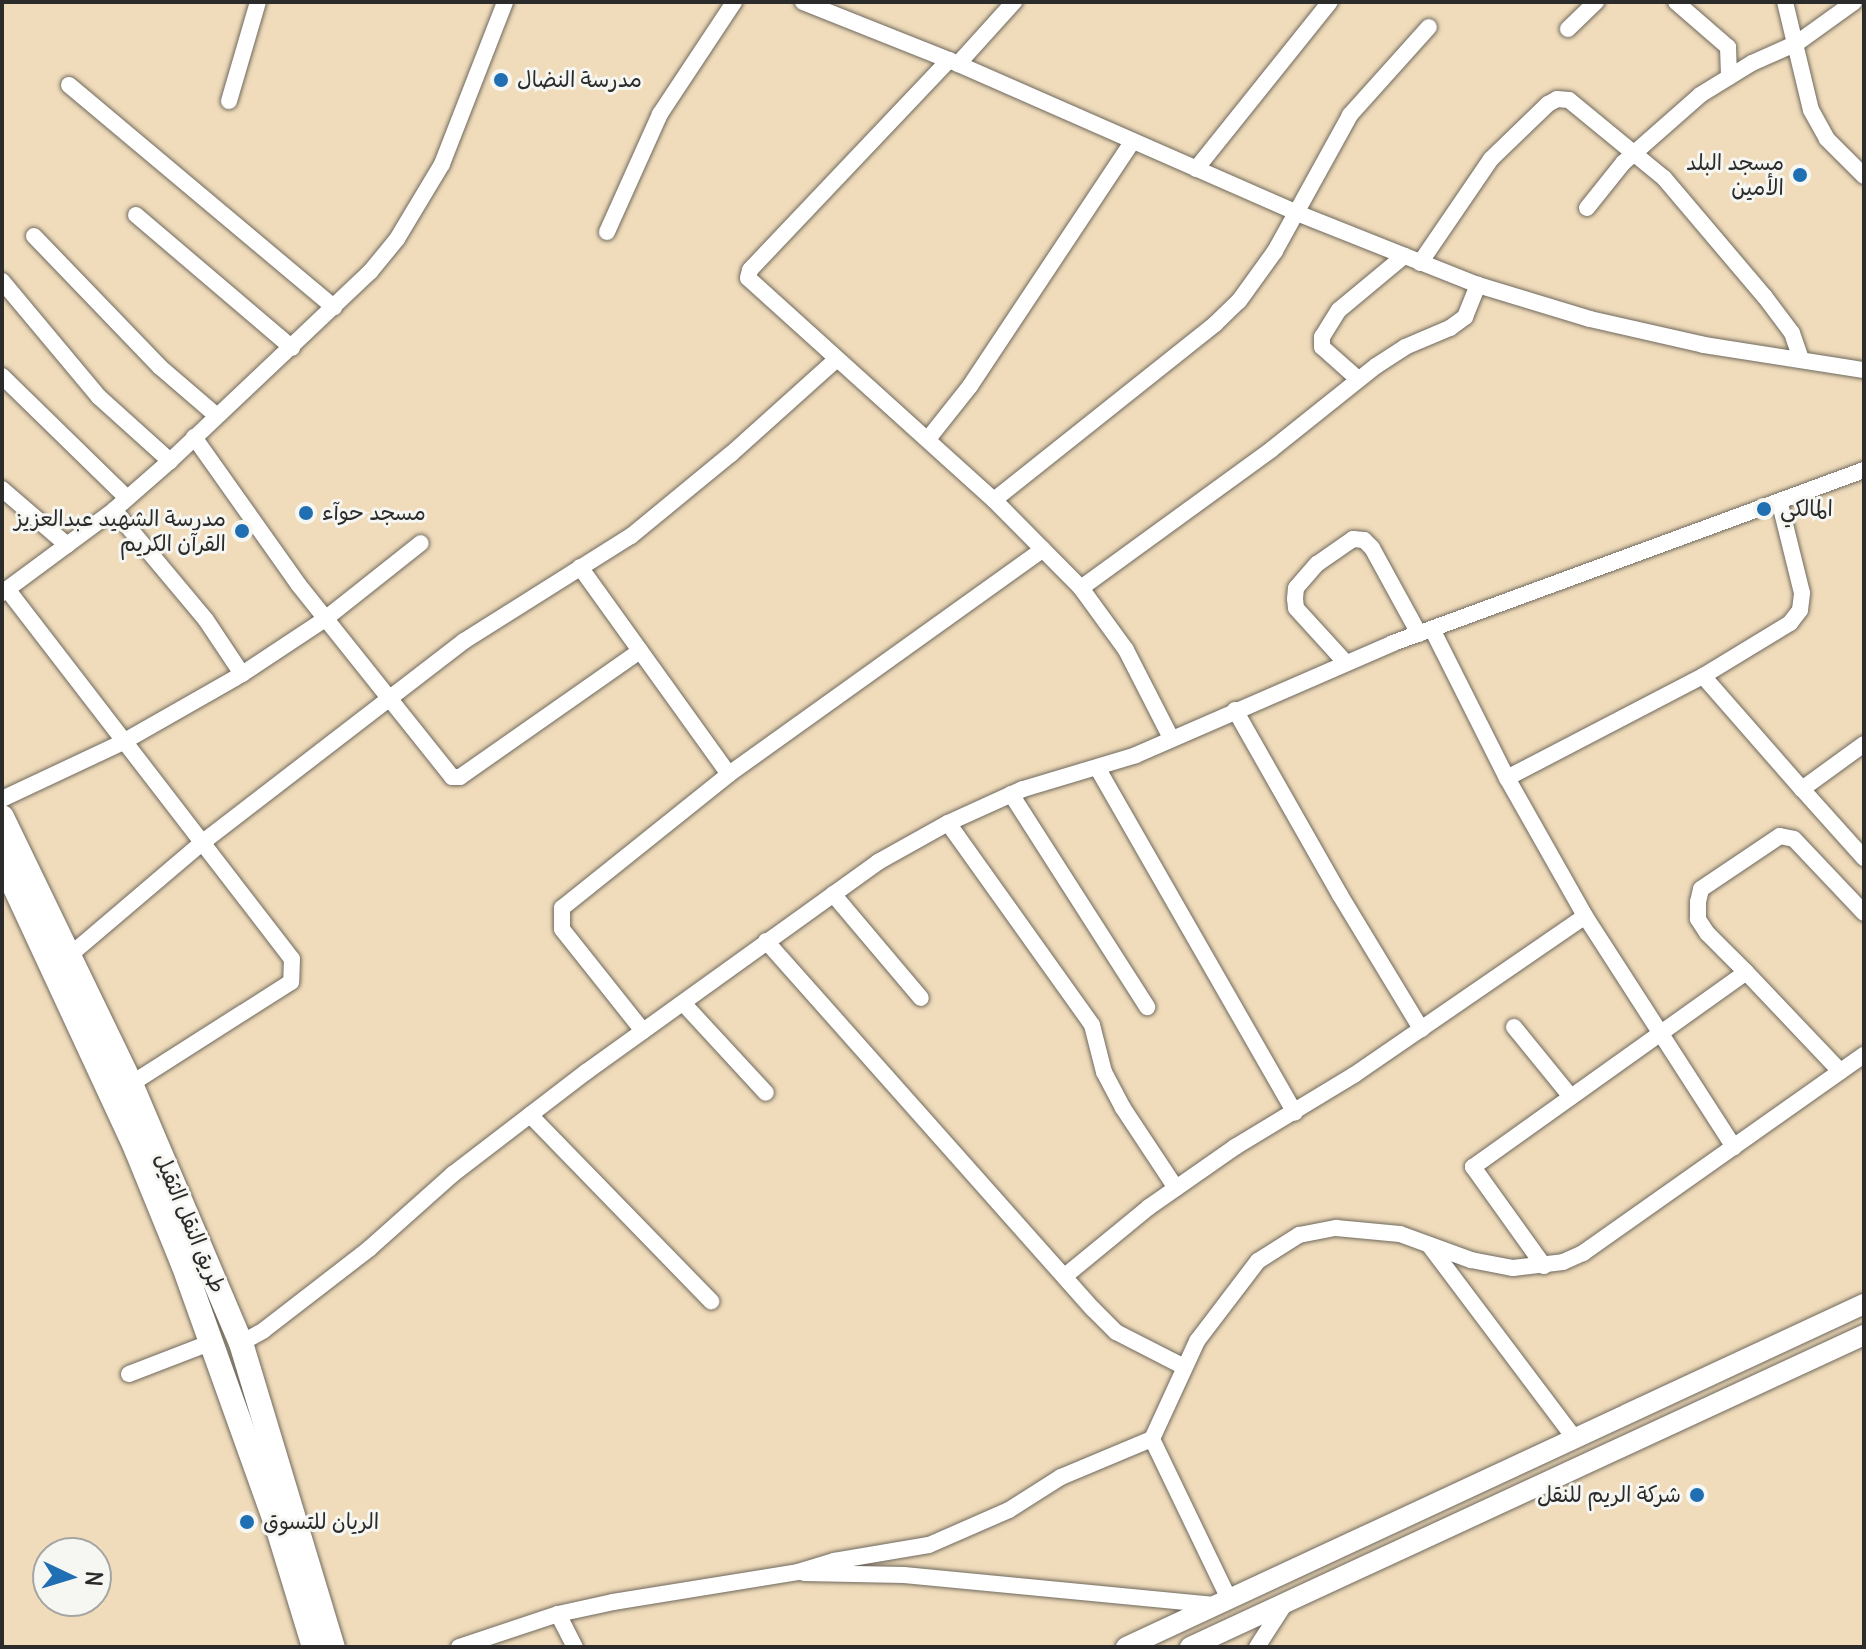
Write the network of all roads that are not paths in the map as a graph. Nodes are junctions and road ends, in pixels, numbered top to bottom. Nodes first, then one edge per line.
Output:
1 (258, 2) edge
2 (505, 2) edge
3 (734, 2) edge
4 (803, 2) edge
5 (1014, 2) edge
6 (1330, 2) edge
7 (1596, 2) edge
8 (1676, 2) edge
9 (1785, 2) edge
10 (1854, 2) edge
11 (1429, 27) dead end
12 (1568, 29) dead end
13 (1797, 43) junction
14 (954, 62) junction
15 (1729, 77) junction
16 (69, 85) dead end
17 (229, 101) dead end
18 (1133, 141) junction
19 (1634, 156) junction
20 (1196, 169) junction
21 (1864, 176) edge
22 (1587, 208) dead end
23 (1297, 213) junction
24 (136, 215) dead end
25 (607, 232) dead end
26 (34, 236) dead end
27 (1412, 260) junction
28 (2, 281) edge
29 (1478, 285) junction
30 (334, 307) junction
31 (292, 348) junction
32 (837, 359) junction
33 (1801, 359) junction
34 (1864, 370) edge
35 (2, 376) edge
36 (1358, 379) junction
37 (217, 416) junction
38 (194, 437) junction
39 (928, 439) junction
40 (170, 461) junction
41 (1864, 470) edge
42 (2, 489) edge
43 (127, 498) junction
44 (994, 500) junction
45 (1780, 504) junction
46 (114, 510) junction
47 (421, 543) dead end
48 (67, 545) junction
49 (1043, 549) junction
50 (580, 567) junction
51 (1081, 588) junction
52 (4, 591) edge
53 (325, 619) junction
54 (1425, 632) junction
55 (640, 651) junction
56 (1346, 663) junction
57 (242, 674) junction
58 (1703, 676) junction
59 (391, 700) junction
60 (1235, 710) junction
61 (1171, 738) junction
62 (123, 742) junction
63 (1864, 744) edge
64 (1098, 769) junction
65 (729, 774) junction
66 (1507, 778) junction
67 (1802, 789) junction
68 (1011, 794) junction
69 (2, 799) edge
70 (2, 817) edge
71 (948, 823) junction
72 (203, 842) junction
73 (1864, 858) edge
74 (2, 860) edge
75 (833, 894) junction
76 (1864, 913) edge
77 (1585, 916) junction
78 (766, 941) junction
79 (70, 955) junction
80 (1746, 972) junction
81 (921, 998) dead end
82 (683, 1003) junction
83 (1147, 1007) dead end
84 (1514, 1027) dead end
85 (1421, 1029) junction
86 (643, 1031) junction
87 (1662, 1035) junction
88 (1864, 1055) edge
89 (1840, 1071) junction
90 (131, 1084) junction
91 (766, 1093) dead end
92 (1571, 1097) junction
93 (1295, 1113) junction
94 (530, 1115) junction
95 (1734, 1147) junction
96 (1176, 1188) junction
97 (1428, 1244) junction
98 (1544, 1266) junction
99 (1065, 1276) junction
100 (711, 1301) dead end
101 (1864, 1304) edge
102 (1864, 1335) edge
103 (212, 1342) junction
104 (241, 1343) junction
105 (1184, 1367) junction
106 (129, 1374) dead end
107 (1152, 1439) junction
108 (1575, 1439) junction
109 (1427, 1508) junction
110 (1437, 1531) junction
111 (798, 1572) junction
112 (1222, 1602) junction
113 (1286, 1602) junction
114 (558, 1614) junction
115 (314, 1647) edge
116 (333, 1647) edge
117 (459, 1647) edge
118 (575, 1647) edge
119 (1126, 1647) edge
120 (1190, 1647) edge
121 (1257, 1647) edge

1 - 17 street
2 - 30 street
3 - 25 street
4 - 14 street
5 - 14 street
6 - 20 street
7 - 12 street
8 - 15 street
9 - 13 street
10 - 13 street
11 - 23 street
13 - 15 street
13 - 21 street
14 - 18 street
14 - 32 street
15 - 19 street
16 - 30 street
18 - 20 street
18 - 39 street
19 - 22 street
19 - 27 street
19 - 33 street
20 - 23 street
23 - 27 street
23 - 44 street
24 - 31 street
26 - 37 street
27 - 29 street
27 - 36 street
28 - 40 street
29 - 33 street
29 - 36 street
30 - 31 street
31 - 37 street
32 - 39 street
32 - 50 street
33 - 34 street
35 - 43 street
36 - 51 street
37 - 38 street
38 - 40 street
38 - 53 street
39 - 44 street
40 - 43 street
41 - 45 street
42 - 48 street
43 - 46 street
44 - 49 street
45 - 54 street
45 - 58 street
46 - 48 street
46 - 57 street
47 - 53 street
48 - 52 street
49 - 51 street
49 - 65 street
50 - 55 street
50 - 59 street
51 - 61 street
52 - 62 street
53 - 57 street
53 - 59 street
54 - 56 street
54 - 56 street
54 - 66 street
55 - 59 street
55 - 65 street
56 - 60 street
57 - 62 street
58 - 66 street
58 - 67 street
59 - 72 street
60 - 61 street
60 - 85 street
61 - 64 street
62 - 69 street
62 - 72 street
63 - 67 street
64 - 68 street
64 - 93 street
65 - 86 street
66 - 77 street
67 - 73 street
68 - 71 street
68 - 83 street
70 - 79 highway, طريق النقل الثقيل
71 - 75 street
71 - 96 street
72 - 79 street
72 - 90 street
74 - 103 highway, طريق النقل الثقيل
75 - 78 street
75 - 81 street
76 - 80 street
77 - 85 street
77 - 87 street
78 - 82 street
78 - 99 street
79 - 90 highway, طريق النقل الثقيل
80 - 87 street
80 - 89 street
82 - 86 street
82 - 91 street
84 - 92 street
85 - 93 street
86 - 94 street
87 - 92 street
87 - 95 street
88 - 89 street
89 - 95 street
90 - 104 highway, طريق النقل الثقيل
92 - 98 street
93 - 96 street
94 - 100 street
94 - 104 street
95 - 98 street
96 - 99 street
97 - 98 street
97 - 105 street
97 - 108 street
99 - 105 street
101 - 108 main road
102 - 110 main road
103 - 106 street
103 - 115 highway, طريق النقل الثقيل
104 - 116 highway, طريق النقل الثقيل
105 - 107 street
107 - 111 street
107 - 112 street
108 - 109 main road
109 - 110 main road
109 - 112 main road
110 - 113 main road
111 - 112 street
111 - 114 street
112 - 119 main road
113 - 120 main road
113 - 121 street
114 - 117 street
114 - 118 street

